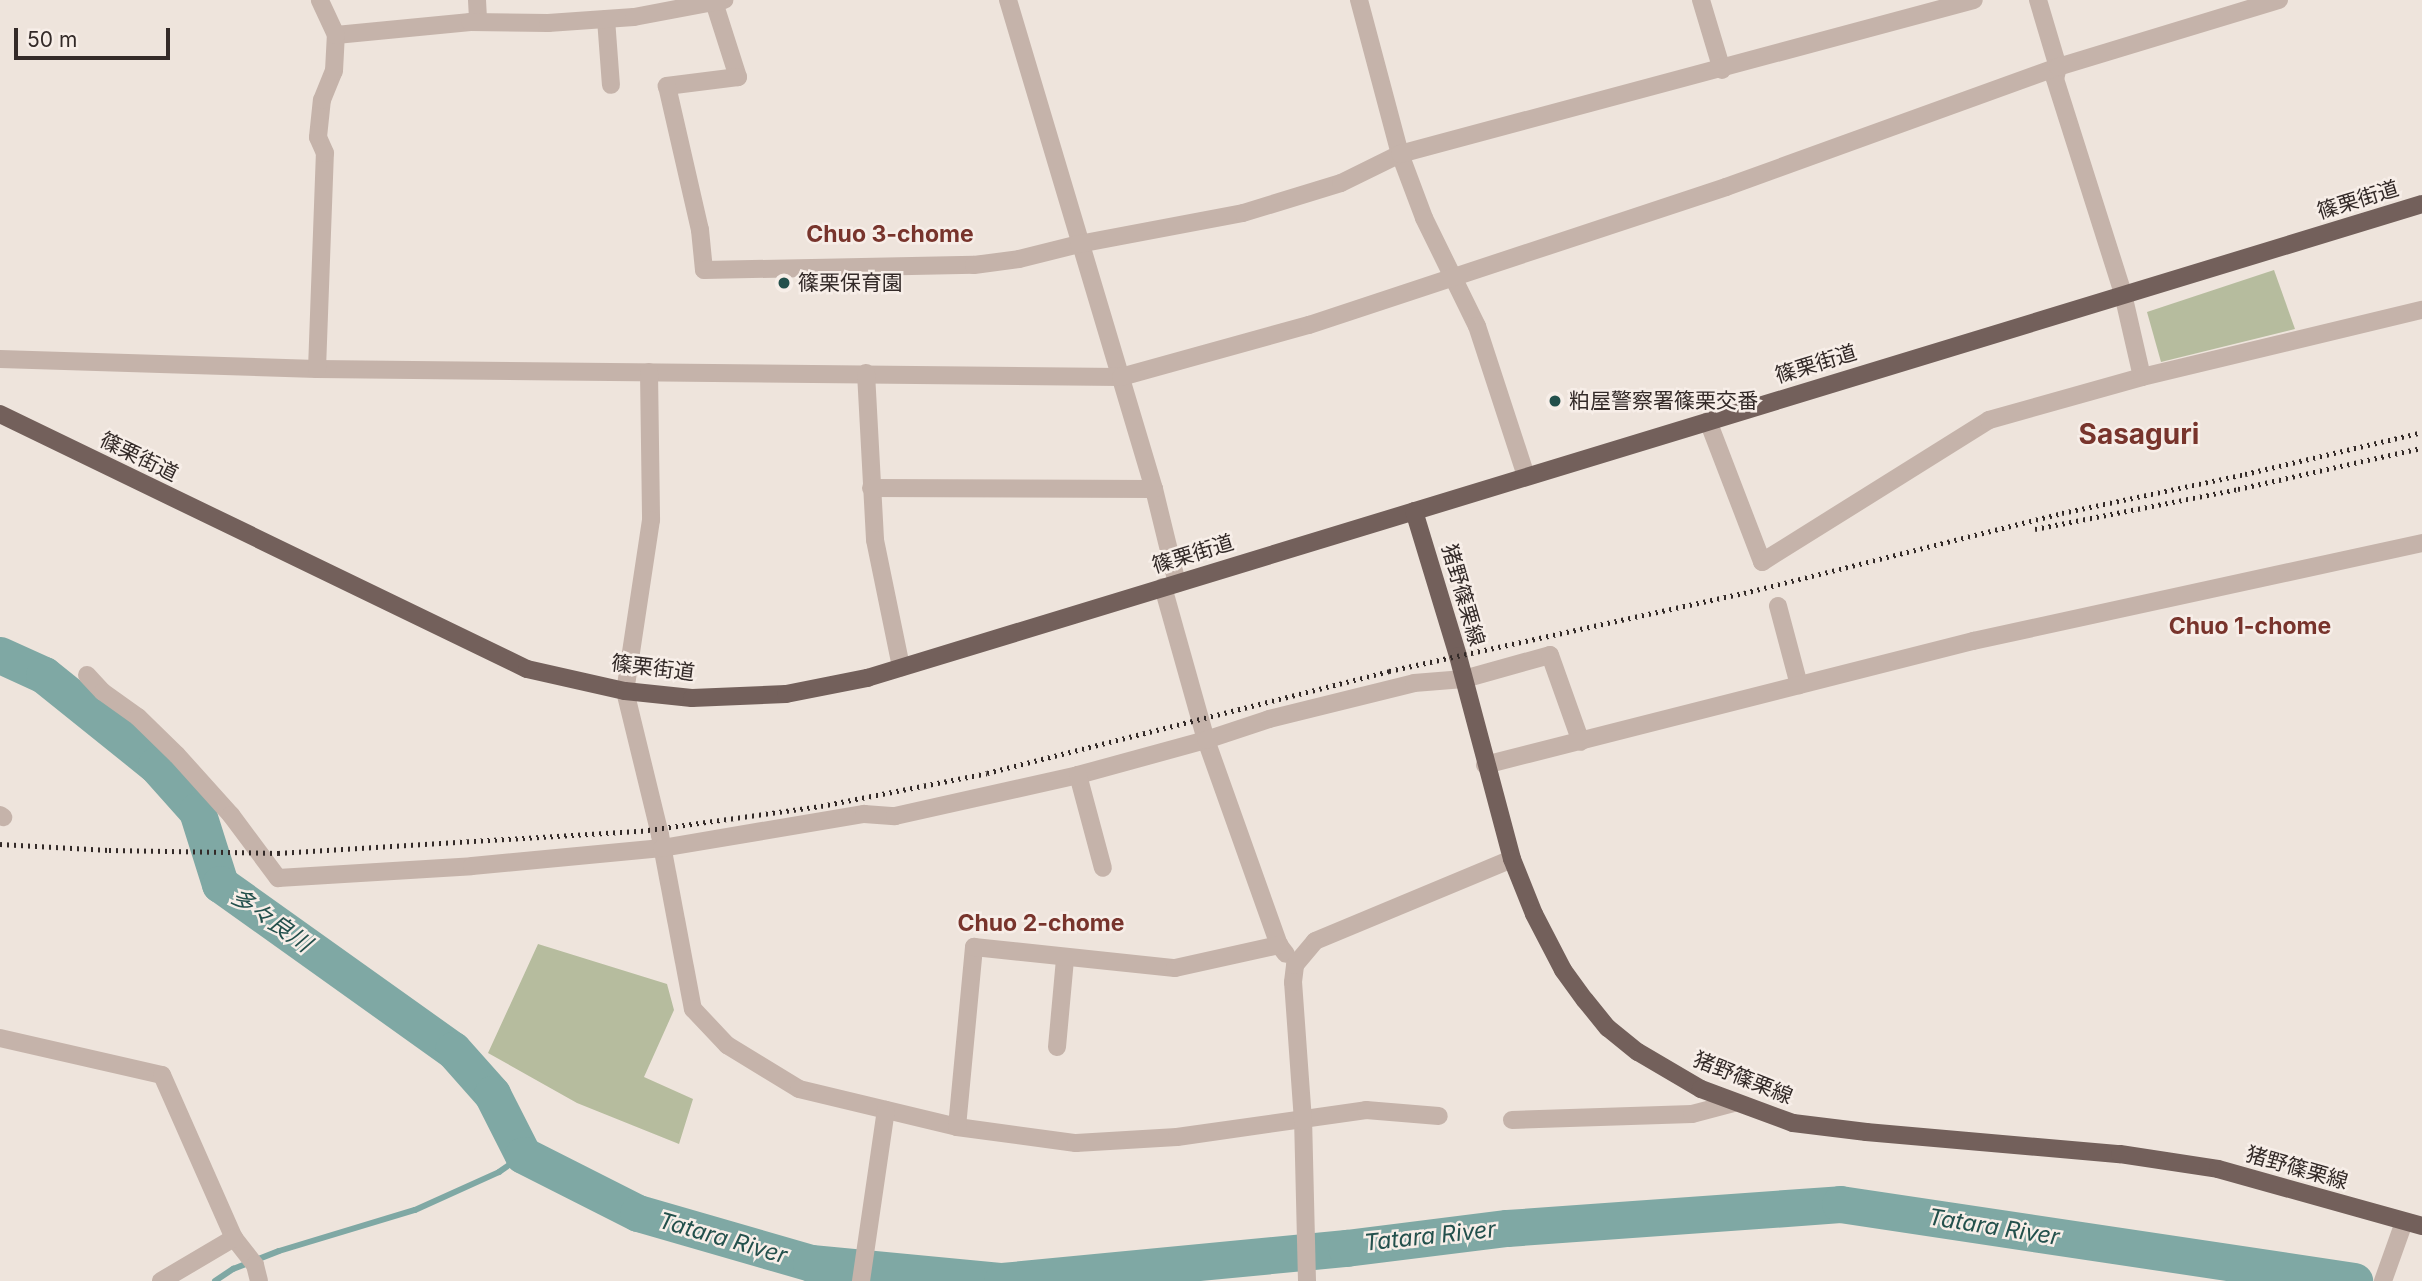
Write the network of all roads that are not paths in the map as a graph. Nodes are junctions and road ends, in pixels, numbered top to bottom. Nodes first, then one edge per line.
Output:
1 (320, 0) edge
2 (477, 0) edge
3 (1008, 0) edge
4 (1359, 0) edge
5 (1701, 0) edge
6 (1974, 0) edge
7 (2038, 0) edge
8 (2279, 0) edge
9 (719, 1) edge
10 (659, 6) edge
11 (607, 19) junction
12 (478, 22) junction
13 (336, 35) junction
14 (2058, 67) junction
15 (1722, 70) junction
16 (611, 85) dead end
17 (1400, 154) junction
18 (2422, 204) edge
19 (1079, 244) junction
20 (1453, 277) junction
21 (2123, 294) junction
22 (2422, 310) edge
23 (0, 359) edge
24 (317, 369) junction
25 (649, 372) junction
26 (866, 373) junction
27 (1121, 377) junction
28 (2142, 377) junction
29 (0, 414) edge
30 (1708, 421) junction
31 (1525, 476) junction
32 (871, 488) junction
33 (1154, 489) junction
34 (1414, 511) junction
35 (2422, 543) edge
36 (1170, 585) junction
37 (1778, 606) dead end
38 (901, 667) junction
39 (87, 675) dead end
40 (1464, 680) junction
41 (1799, 685) junction
42 (625, 691) junction
43 (1206, 740) junction
44 (1581, 742) junction
45 (1485, 765) junction
46 (1078, 775) junction
47 (662, 848) junction
48 (1512, 859) junction
49 (1103, 868) dead end
50 (1279, 945) junction
51 (1065, 959) junction
52 (1295, 965) junction
53 (0, 1038) edge
54 (1058, 1047) dead end
55 (1734, 1103) junction
56 (886, 1110) junction
57 (1439, 1116) dead end
58 (1512, 1120) dead end
59 (1303, 1121) junction
60 (957, 1127) junction
61 (2422, 1226) edge
62 (2401, 1229) junction
63 (236, 1241) junction
64 (257, 1273) edge
65 (161, 1281) edge
66 (861, 1281) edge
67 (1307, 1281) edge
68 (2383, 1281) edge

1 - 13 street
2 - 12 street
3 - 19 street
4 - 17 street
5 - 15 street
6 - 15 street
7 - 14 street
8 - 14 street
9 - 10 street
9 - 19 street
10 - 11 street
11 - 12 street
11 - 16 street
12 - 13 street
13 - 24 street
14 - 20 street
14 - 21 street
15 - 17 street
17 - 19 street
17 - 20 street
18 - 21 main road, 篠栗街道
19 - 27 street
20 - 27 street
20 - 31 street
21 - 28 street
21 - 30 main road, 篠栗街道
22 - 28 street
23 - 24 street
24 - 25 street
25 - 26 street
25 - 42 street
26 - 27 street
26 - 32 street
27 - 33 street
28 - 30 street
29 - 42 main road, 篠栗街道
30 - 31 main road, 篠栗街道
31 - 34 main road, 篠栗街道
32 - 33 street
32 - 38 street
33 - 36 street
34 - 36 main road, 篠栗街道
34 - 40 main road, 猪野篠栗線
35 - 41 street
36 - 38 main road, 篠栗街道
36 - 43 street
37 - 41 street
38 - 42 main road, 篠栗街道
39 - 47 street
40 - 43 street
40 - 44 street
40 - 45 main road, 猪野篠栗線
41 - 44 street
42 - 47 street
43 - 46 street
43 - 50 street
44 - 45 street
45 - 48 main road, 猪野篠栗線
46 - 47 street
46 - 49 street
47 - 56 street
48 - 52 street
48 - 55 main road, 猪野篠栗線
50 - 51 street
50 - 52 street
51 - 54 street
51 - 60 street
52 - 59 street
53 - 63 street
55 - 58 street
55 - 62 main road, 猪野篠栗線
56 - 60 street
56 - 66 street
57 - 59 street
59 - 60 street
59 - 67 street
61 - 62 main road, 猪野篠栗線
62 - 68 street
63 - 64 street
63 - 65 street

